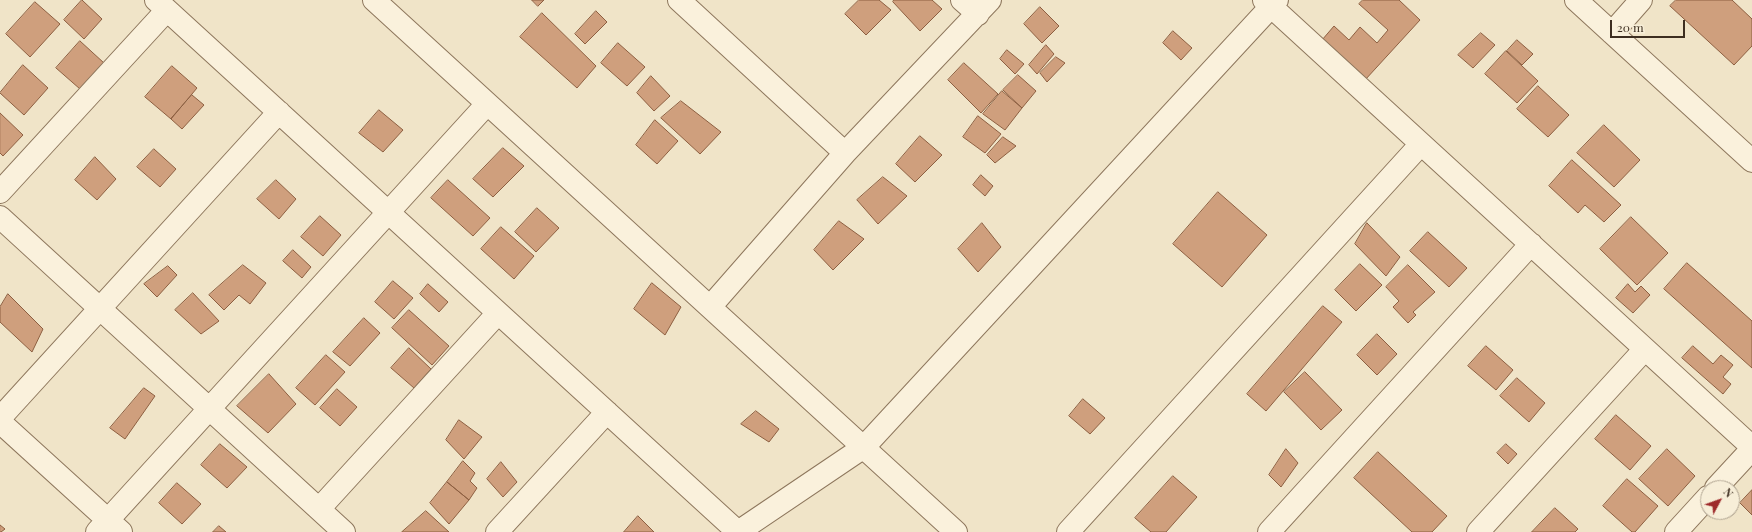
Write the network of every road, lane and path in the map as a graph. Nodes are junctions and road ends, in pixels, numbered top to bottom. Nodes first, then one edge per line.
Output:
1 (374, 0) edge
2 (679, 0) edge
3 (1576, 0) edge
4 (1641, 0) edge
5 (1271, 2) edge
6 (162, 5) edge
7 (977, 5) edge
8 (1612, 33) junction
9 (487, 104) junction
10 (279, 112) junction
11 (1421, 144) junction
12 (845, 153) junction
13 (1752, 161) edge
14 (0, 192) edge
15 (388, 212) junction
16 (0, 218) edge
17 (1531, 244) junction
18 (710, 307) junction
19 (100, 308) junction
20 (498, 313) junction
21 (1645, 349) junction
22 (209, 409) junction
23 (607, 412) junction
24 (0, 418) edge
25 (0, 422) edge
26 (864, 447) junction
27 (1752, 448) edge
28 (1723, 480) edge
29 (1700, 506) edge
30 (319, 509) junction
31 (108, 528) edge
32 (344, 532) edge
33 (497, 532) edge
34 (738, 532) edge
35 (956, 532) edge
36 (1068, 532) edge
37 (1269, 532) edge
38 (1478, 532) edge
39 (1676, 532) edge

1 - 9 street
2 - 12 street
3 - 8 street
4 - 8 street
5 - 11 street
5 - 26 street
6 - 10 street
6 - 14 street
7 - 12 street
8 - 13 street
9 - 15 street
9 - 18 street
10 - 15 street
10 - 19 street
11 - 17 street
11 - 36 street
12 - 18 street
15 - 20 street
15 - 22 street
16 - 19 street
17 - 21 street
17 - 37 street
18 - 26 street
19 - 22 street
19 - 24 street
20 - 23 street
20 - 30 street
21 - 27 street
21 - 38 street
22 - 30 street
22 - 31 street
23 - 33 street
23 - 34 street
25 - 31 street
26 - 34 street
26 - 35 street
27 - 28 street
29 - 39 street
30 - 32 street

